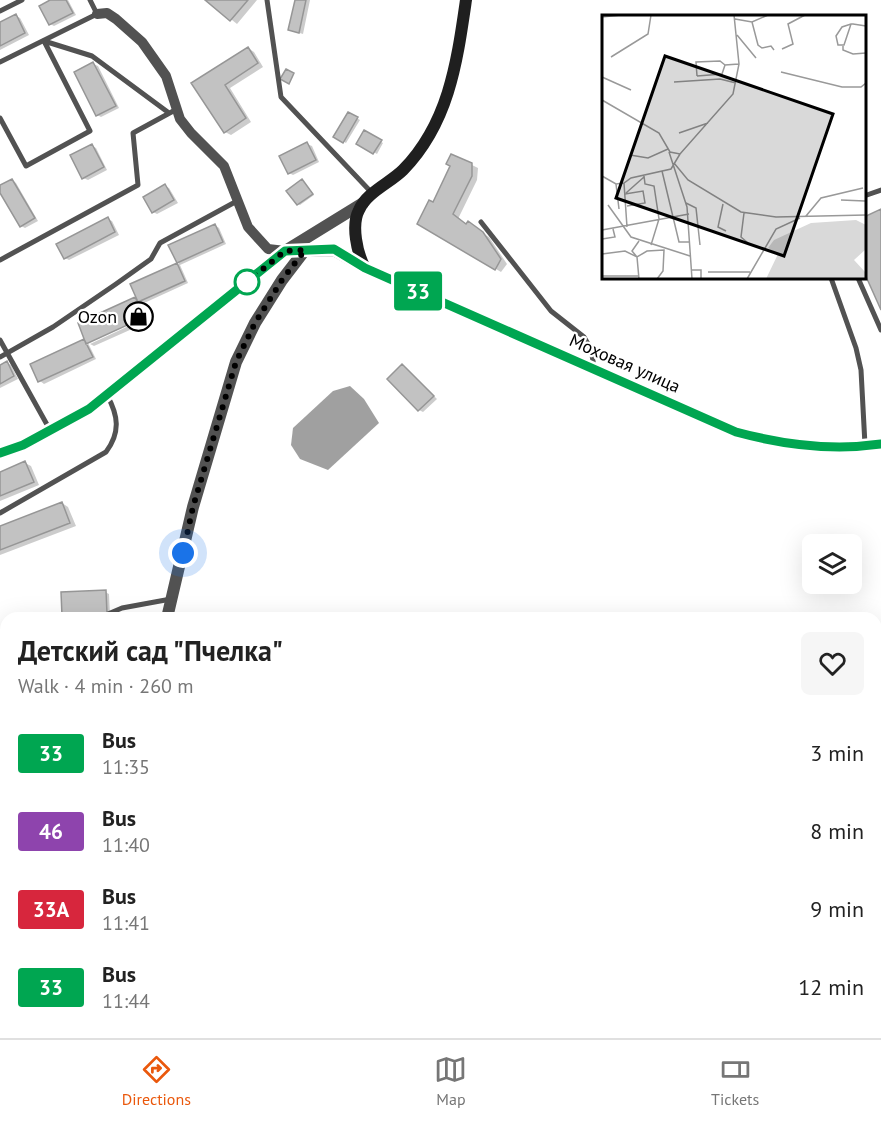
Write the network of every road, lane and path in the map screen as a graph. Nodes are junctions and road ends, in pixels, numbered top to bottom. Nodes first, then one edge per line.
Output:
1 (22, 0) edge
2 (90, 0) edge
3 (267, 0) edge
4 (466, 0) edge
5 (0, 11) edge
6 (97, 14) junction
7 (44, 41) junction
8 (0, 62) edge
9 (173, 111) junction
10 (0, 118) edge
11 (881, 190) edge
12 (374, 194) junction
13 (866, 195) edge
14 (238, 200) junction
15 (363, 203) junction
16 (481, 222) dead end
17 (305, 250) junction
18 (285, 251) junction
19 (0, 260) edge
20 (365, 268) junction
21 (831, 279) edge
22 (858, 279) edge
23 (881, 330) edge
24 (0, 340) edge
25 (8, 353) junction
26 (0, 357) edge
27 (594, 369) junction
28 (107, 395) junction
29 (50, 430) junction
30 (881, 444) edge
31 (865, 446) junction
32 (0, 453) edge
33 (0, 513) edge
34 (172, 599) junction
35 (113, 612) edge
36 (169, 612) edge

1 - 5 lane
2 - 6 lane
3 - 12 lane
4 - 12 main road
6 - 7 lane
6 - 9 street
7 - 8 lane
7 - 9 lane
7 - 10 lane
9 - 14 street
9 - 19 lane
11 - 13 lane
12 - 15 main road
14 - 18 street
14 - 25 lane
15 - 18 street
15 - 20 main road
16 - 27 lane
17 - 18 street
17 - 20 street
17 - 34 street
18 - 28 street
20 - 27 main road, Моховая улица
21 - 31 lane
22 - 23 lane
24 - 25 lane
25 - 26 lane
25 - 29 lane
27 - 31 main road, Моховая улица
28 - 29 street
28 - 33 lane
29 - 32 street
30 - 31 main road, Моховая улица
34 - 35 lane
34 - 36 street

